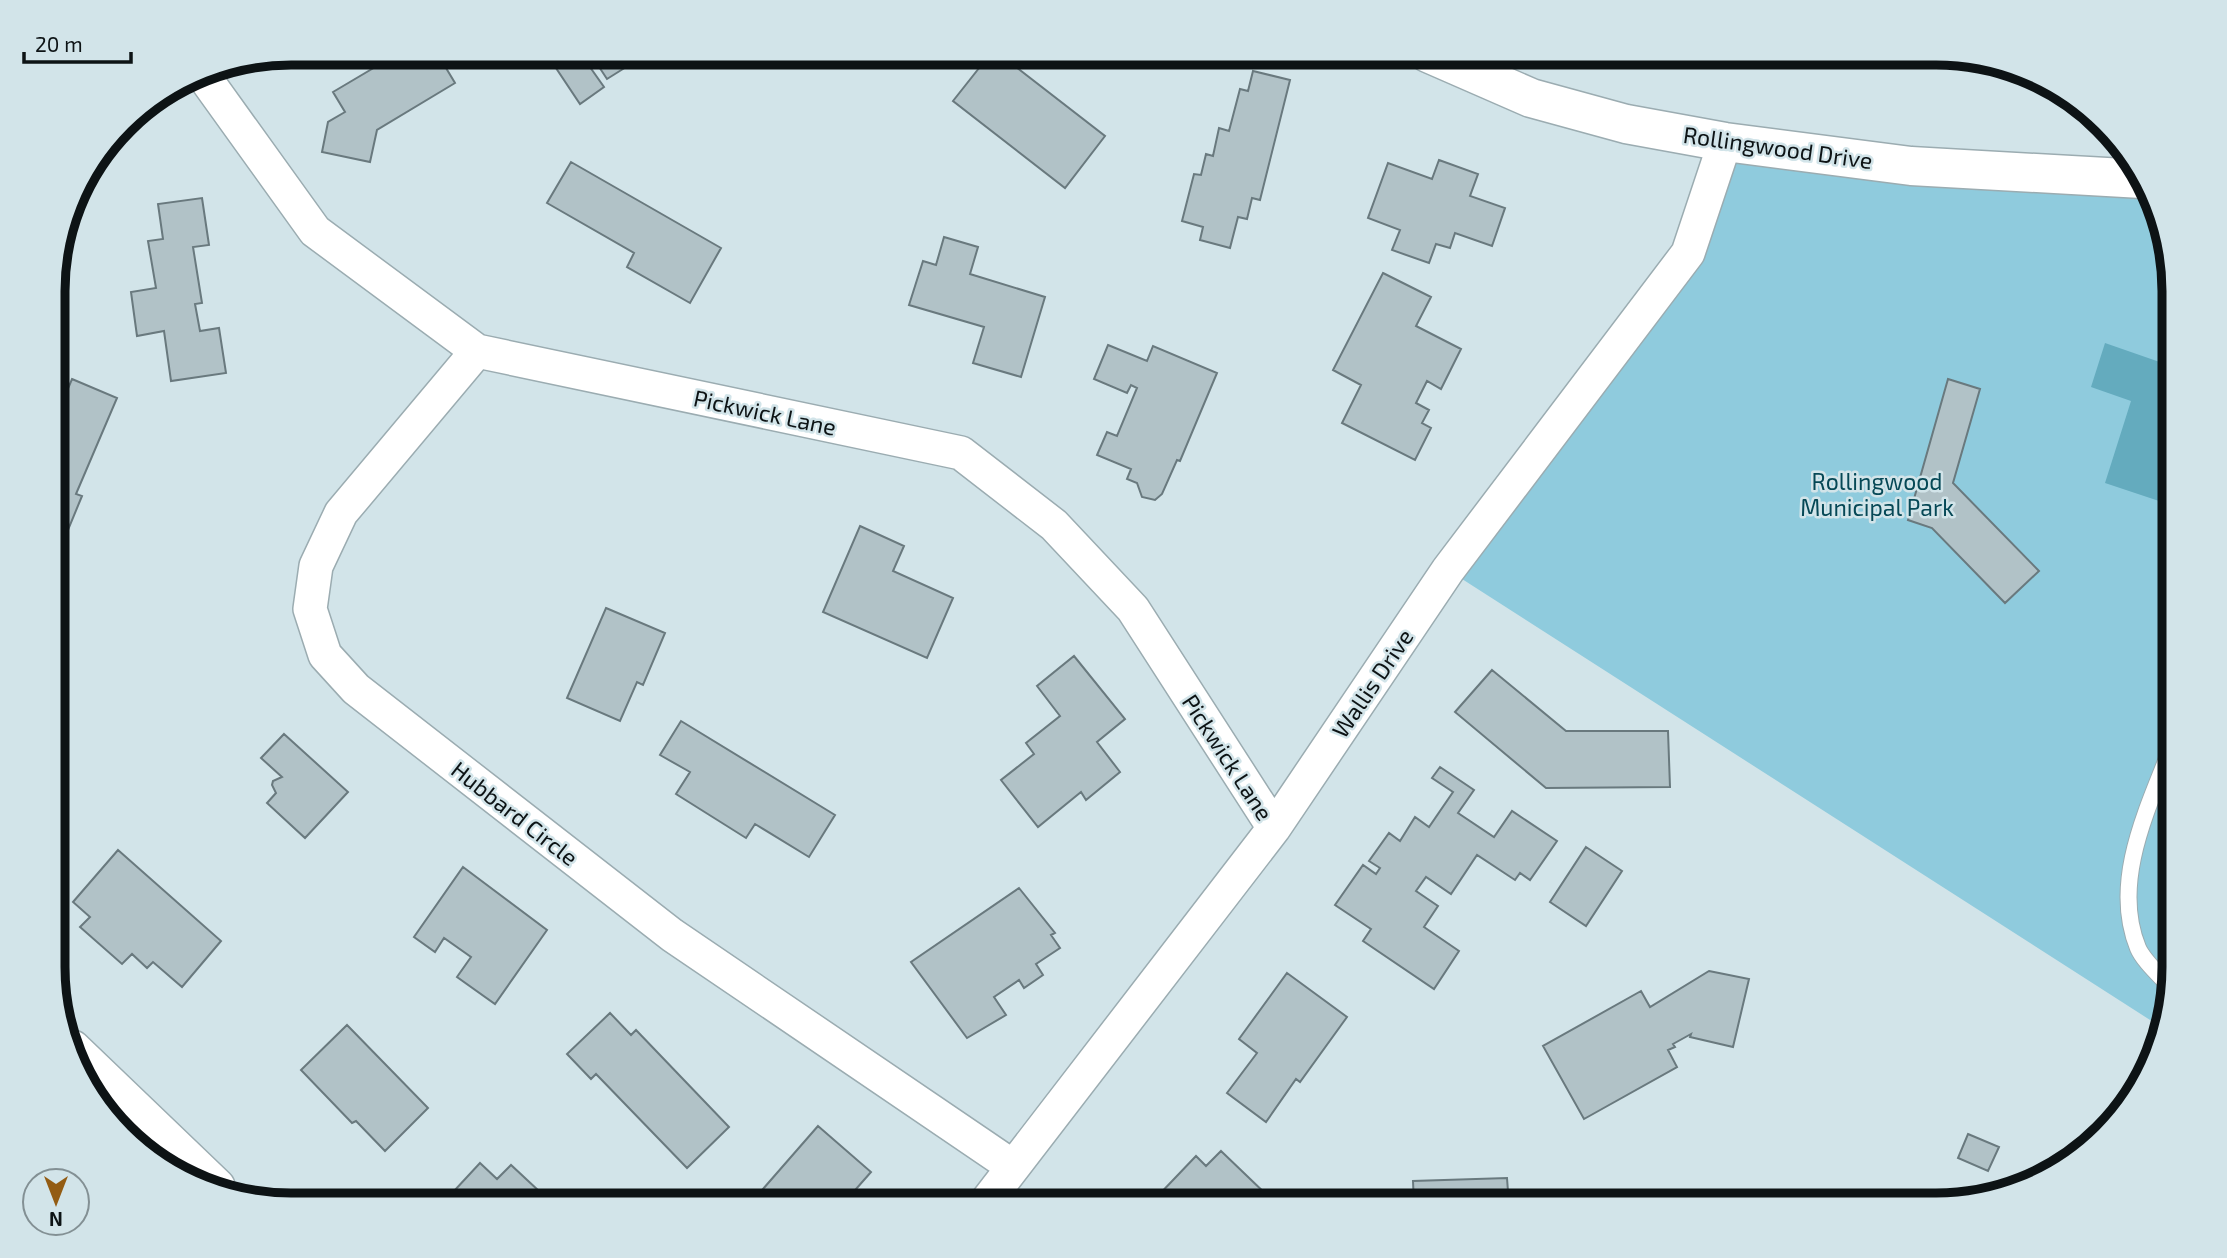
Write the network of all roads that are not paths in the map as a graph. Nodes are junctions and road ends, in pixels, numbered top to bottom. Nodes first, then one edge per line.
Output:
1 (1457, 65) edge
2 (207, 81) edge
3 (1725, 142) junction
4 (2132, 178) edge
5 (477, 351) junction
6 (2162, 773) edge
7 (1274, 828) junction
8 (2162, 978) edge
9 (84, 1058) edge
10 (1012, 1166) junction
11 (210, 1178) edge
12 (993, 1193) edge

1 - 3 street, Rollingwood Drive
2 - 5 street, Pickwick Lane
3 - 4 street, Rollingwood Drive
3 - 7 street, Wallis Drive
5 - 7 street, Pickwick Lane
5 - 10 street, Hubbard Circle
6 - 8 lane
7 - 10 street, Wallis Drive
9 - 11 street
10 - 12 street, Wallis Drive

